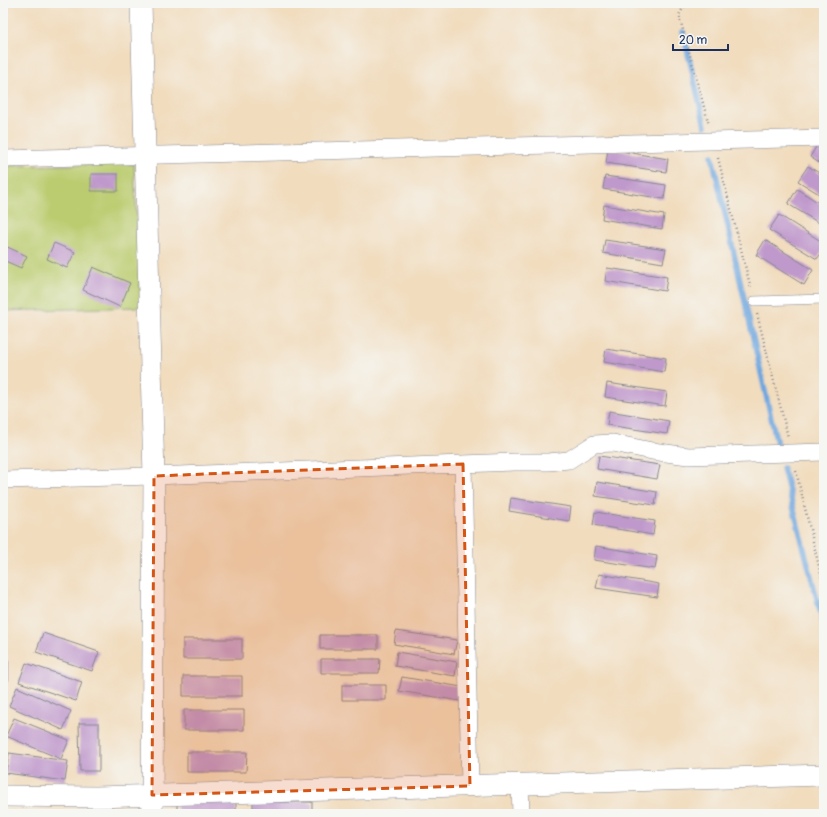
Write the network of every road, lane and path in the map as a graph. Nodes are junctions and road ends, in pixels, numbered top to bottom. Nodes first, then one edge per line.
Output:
1 (141, 3) edge
2 (824, 138) edge
3 (144, 156) junction
4 (3, 159) edge
5 (824, 299) edge
6 (754, 301) dead end
7 (824, 452) edge
8 (463, 464) junction
9 (154, 476) junction
10 (3, 480) edge
11 (824, 775) edge
12 (520, 783) junction
13 (470, 786) junction
14 (3, 796) edge
15 (152, 804) edge
16 (521, 814) edge

1 - 3 street
2 - 3 street
3 - 4 street
3 - 9 street
5 - 6 lane
7 - 8 street
8 - 9 street
8 - 13 street
9 - 10 street
9 - 15 street
11 - 12 street
12 - 13 street
12 - 16 street
13 - 15 street
14 - 15 street

